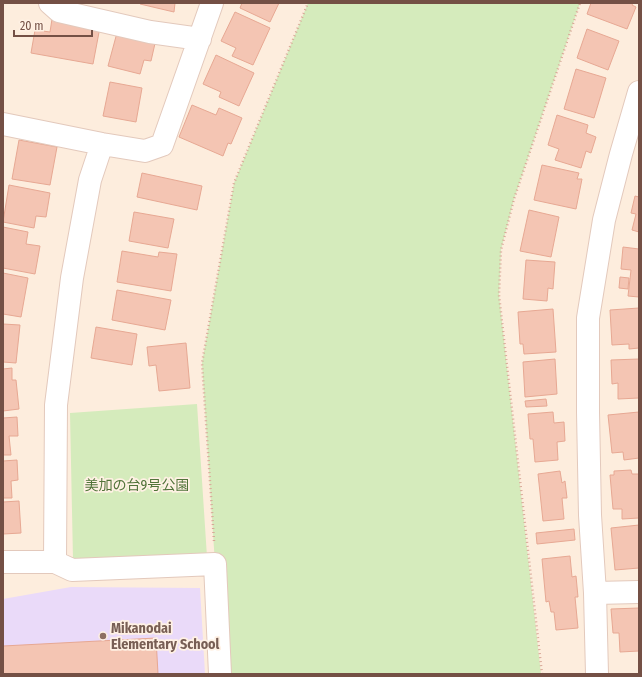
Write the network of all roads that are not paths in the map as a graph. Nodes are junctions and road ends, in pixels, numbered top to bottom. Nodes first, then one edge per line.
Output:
1 (50, 3) edge
2 (212, 3) edge
3 (200, 39) junction
4 (639, 92) edge
5 (3, 124) edge
6 (102, 144) junction
7 (3, 562) edge
8 (55, 562) junction
9 (639, 592) edge
10 (595, 593) junction
11 (220, 674) edge
12 (597, 674) edge

1 - 3 street
2 - 3 street
3 - 6 street
4 - 10 street
5 - 6 street
6 - 8 street
7 - 8 street
8 - 11 street
9 - 10 street
10 - 12 street

